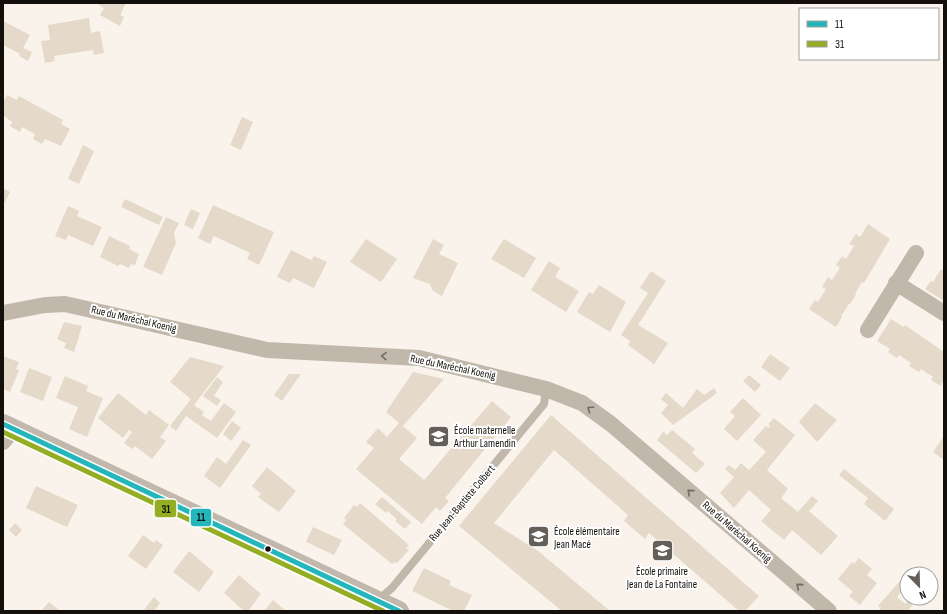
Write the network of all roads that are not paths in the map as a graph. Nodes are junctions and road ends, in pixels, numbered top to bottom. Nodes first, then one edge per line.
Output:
1 (916, 253) dead end
2 (896, 283) junction
3 (3, 313) edge
4 (944, 314) edge
5 (868, 330) dead end
6 (546, 389) junction
7 (7, 432) edge
8 (373, 606) edge
9 (399, 611) edge
10 (829, 611) edge

1 - 2 street
2 - 4 street
2 - 5 street
6 -> 3 street, Rue du Maréchal Koenig
6 - 8 lane, Rue Jean-Baptiste Colbert
10 -> 6 street, Rue du Maréchal Koenig
7 - 8 street
8 - 9 street

